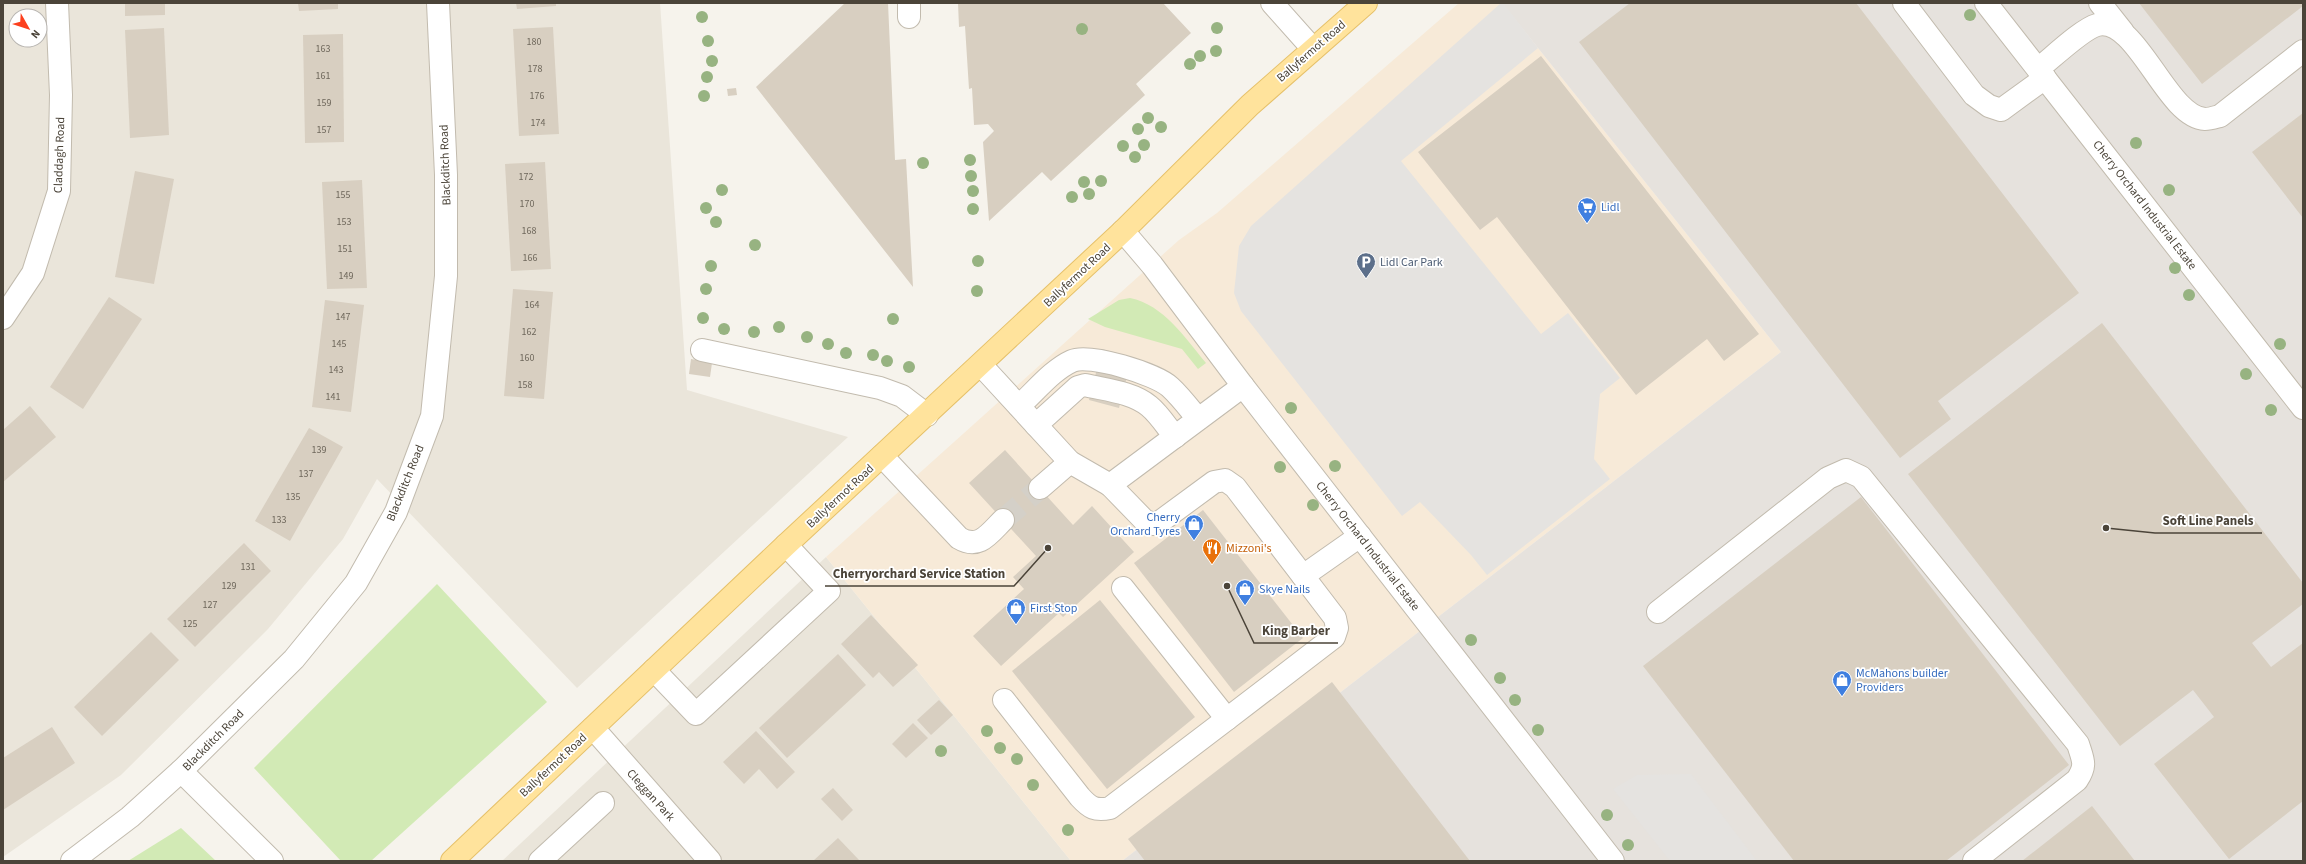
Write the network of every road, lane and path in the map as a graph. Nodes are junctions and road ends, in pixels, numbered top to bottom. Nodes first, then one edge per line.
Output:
1 (58, 3) edge
2 (438, 3) edge
3 (1272, 3) edge
4 (1366, 3) edge
5 (1904, 3) edge
6 (1986, 3) edge
7 (2100, 3) edge
8 (2127, 37) junction
9 (1313, 49) junction
10 (2303, 51) edge
11 (2042, 74) junction
12 (1123, 231) junction
13 (3, 318) edge
14 (702, 350) dead end
15 (981, 365) junction
16 (1243, 386) junction
17 (1019, 406) junction
18 (2303, 408) edge
19 (927, 415) junction
20 (1198, 419) junction
21 (1036, 425) junction
22 (1175, 437) junction
23 (882, 456) junction
24 (1070, 462) junction
25 (1110, 485) junction
26 (1040, 488) tunnel mouth
27 (1003, 520) tunnel mouth
28 (1360, 536) junction
29 (786, 545) junction
30 (1303, 576) junction
31 (1123, 588) dead end
32 (1658, 612) dead end
33 (654, 670) junction
34 (1004, 700) dead end
35 (1227, 719) junction
36 (593, 728) junction
37 (181, 771) junction
38 (603, 803) dead end
39 (72, 861) edge
40 (272, 861) edge
41 (452, 861) edge
42 (540, 861) edge
43 (710, 861) edge
44 (1613, 861) edge
45 (1974, 861) edge

1 - 13 street, Claddagh Road
2 - 37 street, Blackditch Road
3 - 9 street
4 - 9 main road, Ballyfermot Road
5 - 11 street
6 - 11 street, Cherry Orchard Industrial Estate
7 - 8 street
8 - 10 street
8 - 11 street
9 - 12 main road, Ballyfermot Road
11 - 18 street, Cherry Orchard Industrial Estate
12 - 15 main road, Ballyfermot Road
12 - 16 street, Cherry Orchard Industrial Estate
14 - 19 street
15 - 17 street
15 - 19 main road, Ballyfermot Road
16 - 20 street
16 - 28 street, Cherry Orchard Industrial Estate
17 - 20 street
17 - 21 street
19 - 23 main road, Ballyfermot Road
20 - 22 street
21 - 22 street
21 - 24 street
22 - 25 street
23 - 27 street
23 - 29 main road, Ballyfermot Road
24 - 25 street
24 - 26 street
25 - 30 street
28 - 30 street
28 - 44 street, Cherry Orchard Industrial Estate
29 - 33 main road, Ballyfermot Road
29 - 33 street
30 - 35 street
31 - 35 street
32 - 45 street
33 - 36 main road, Ballyfermot Road
34 - 35 street
36 - 41 main road, Ballyfermot Road
36 - 43 street, Cleggan Park
37 - 39 street, Blackditch Road
37 - 40 street
38 - 42 street

